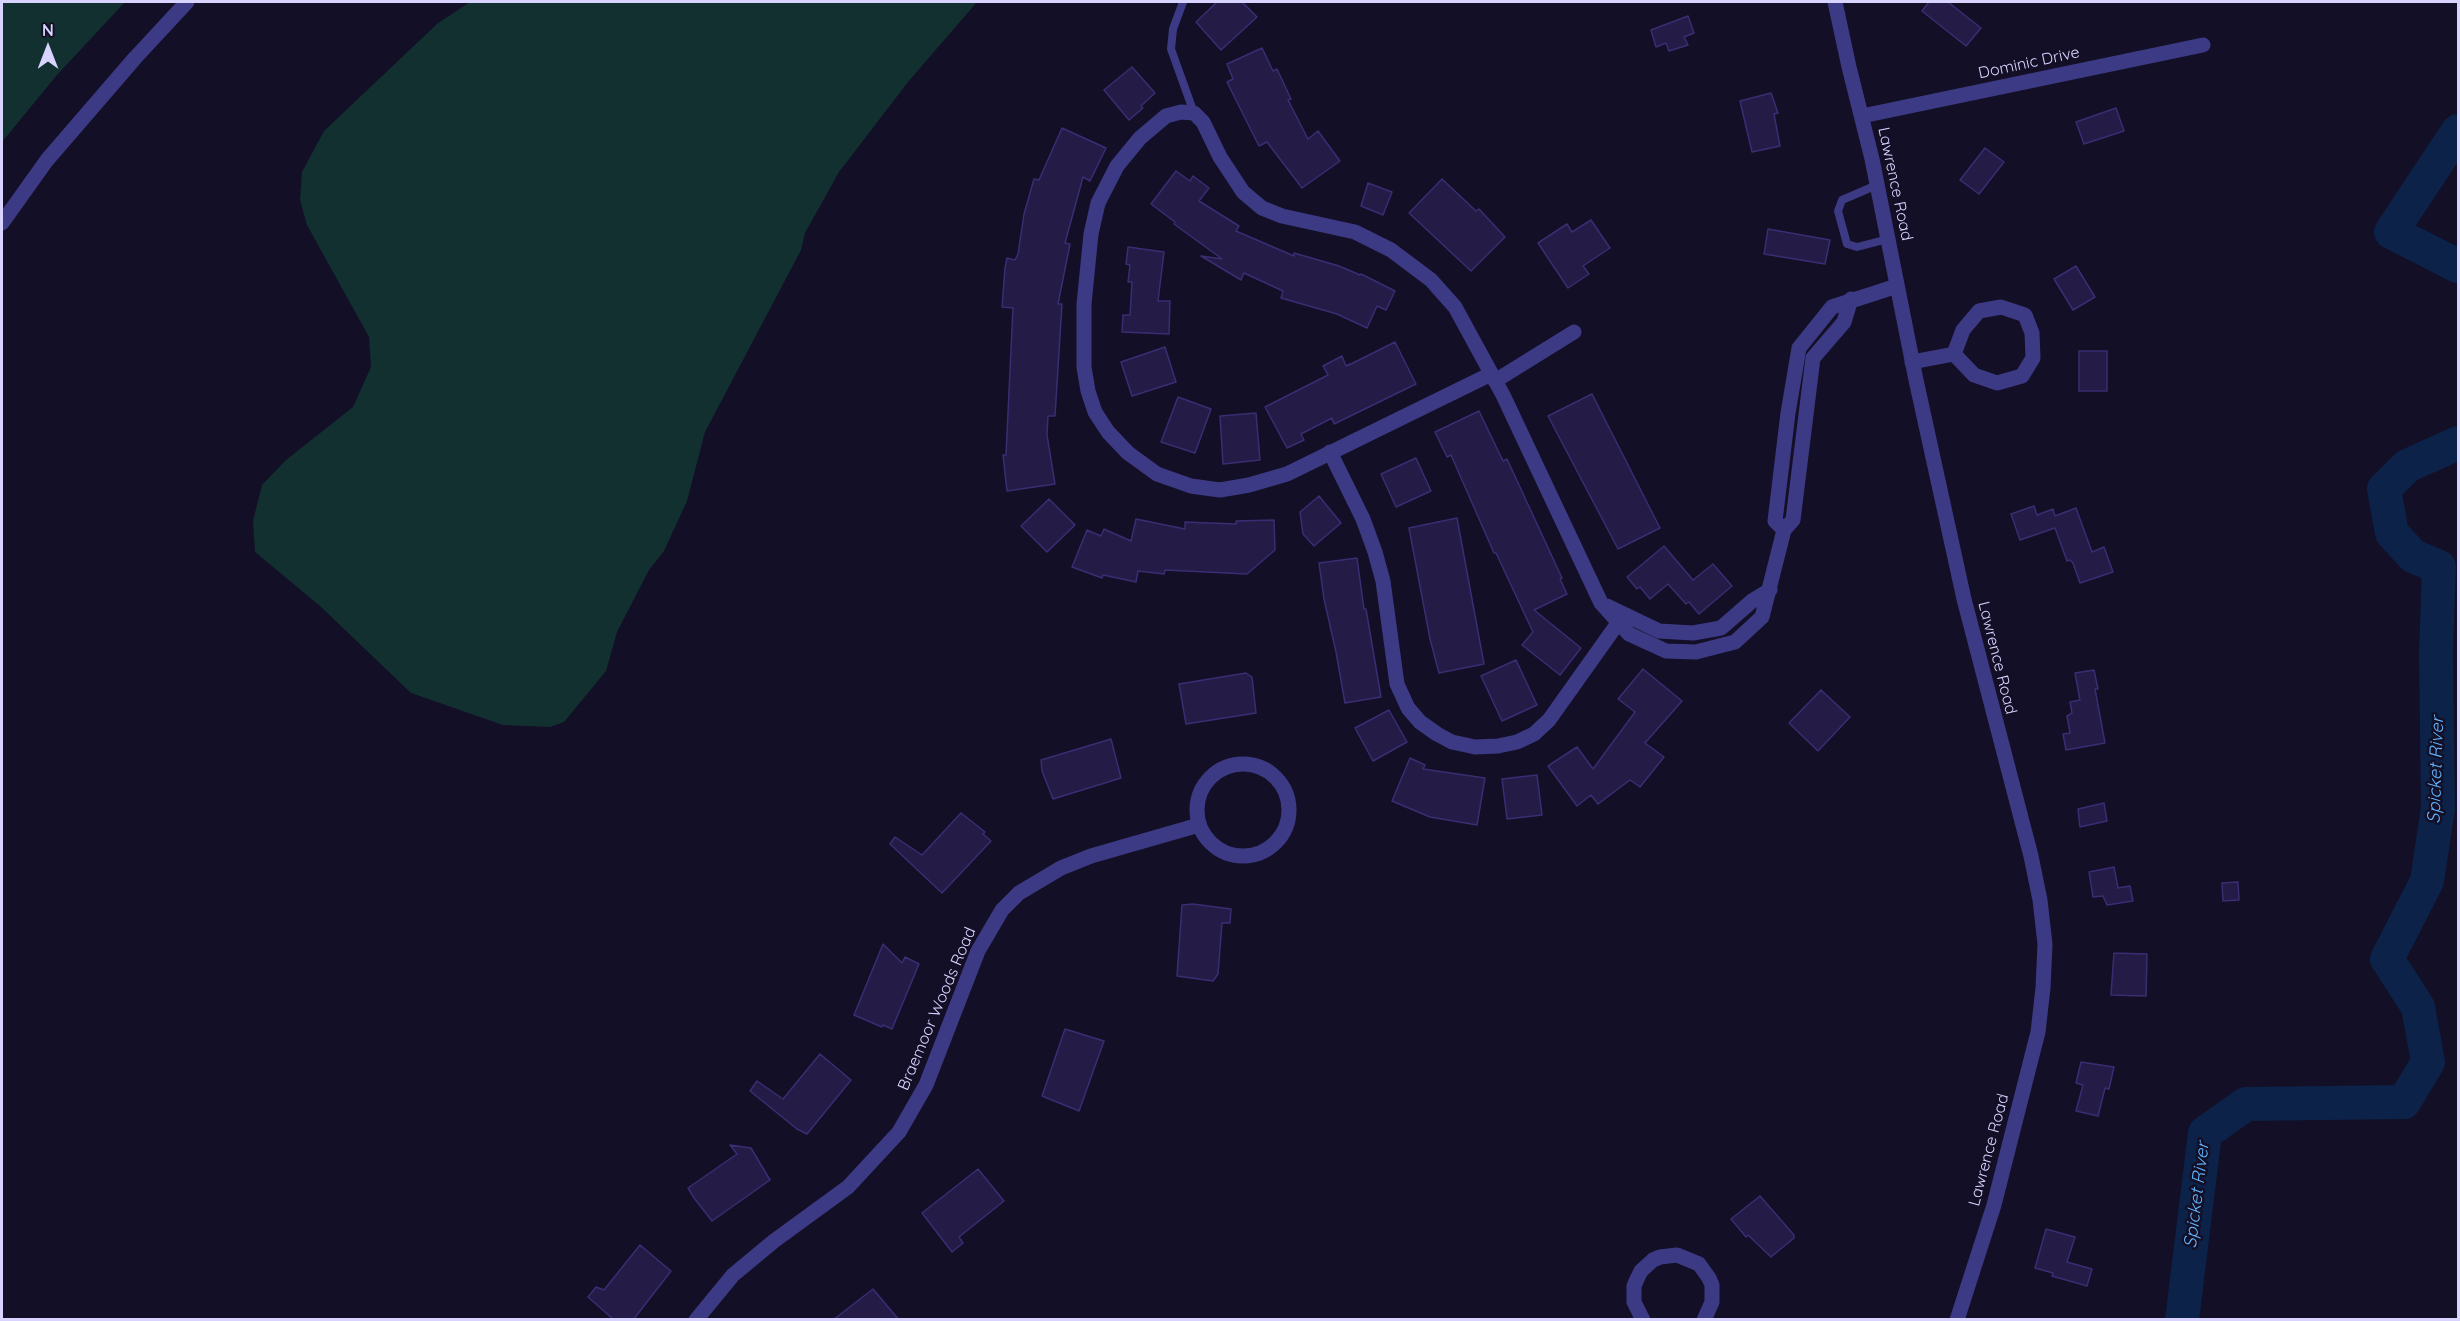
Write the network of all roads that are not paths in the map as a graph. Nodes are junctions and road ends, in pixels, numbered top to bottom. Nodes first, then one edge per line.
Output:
1 (187, 2) edge
2 (1183, 2) edge
3 (1835, 2) edge
4 (2203, 45) dead end
5 (1194, 113) junction
6 (1862, 116) junction
7 (1877, 185) junction
8 (2, 223) edge
9 (1888, 239) junction
10 (1897, 286) junction
11 (1574, 332) dead end
12 (1954, 354) junction
13 (1912, 362) junction
14 (1493, 377) junction
15 (1330, 452) junction
16 (1770, 590) junction
17 (1601, 603) junction
18 (1618, 623) junction
19 (1199, 825) junction
20 (696, 1320) edge
21 (1643, 1320) edge
22 (1704, 1320) edge
23 (1957, 1320) edge

1 - 8 street
2 - 5 lane
3 - 6 street, Lawrence Road
4 - 6 street, Dominic Drive
5 - 14 street
5 - 15 street
6 - 7 street, Lawrence Road
7 - 9 street, Lawrence Road
7 - 9 lane
9 - 10 street, Lawrence Road
10 - 13 street, Lawrence Road
10 - 16 street
11 - 14 street
12 - 12 street
12 - 13 street
13 - 23 street, Lawrence Road
14 - 15 street
14 - 17 street
15 - 18 street
16 - 17 street
16 - 18 street
17 - 18 street
19 - 19 street
19 - 20 street, Braemoor Woods Road
21 - 22 street

